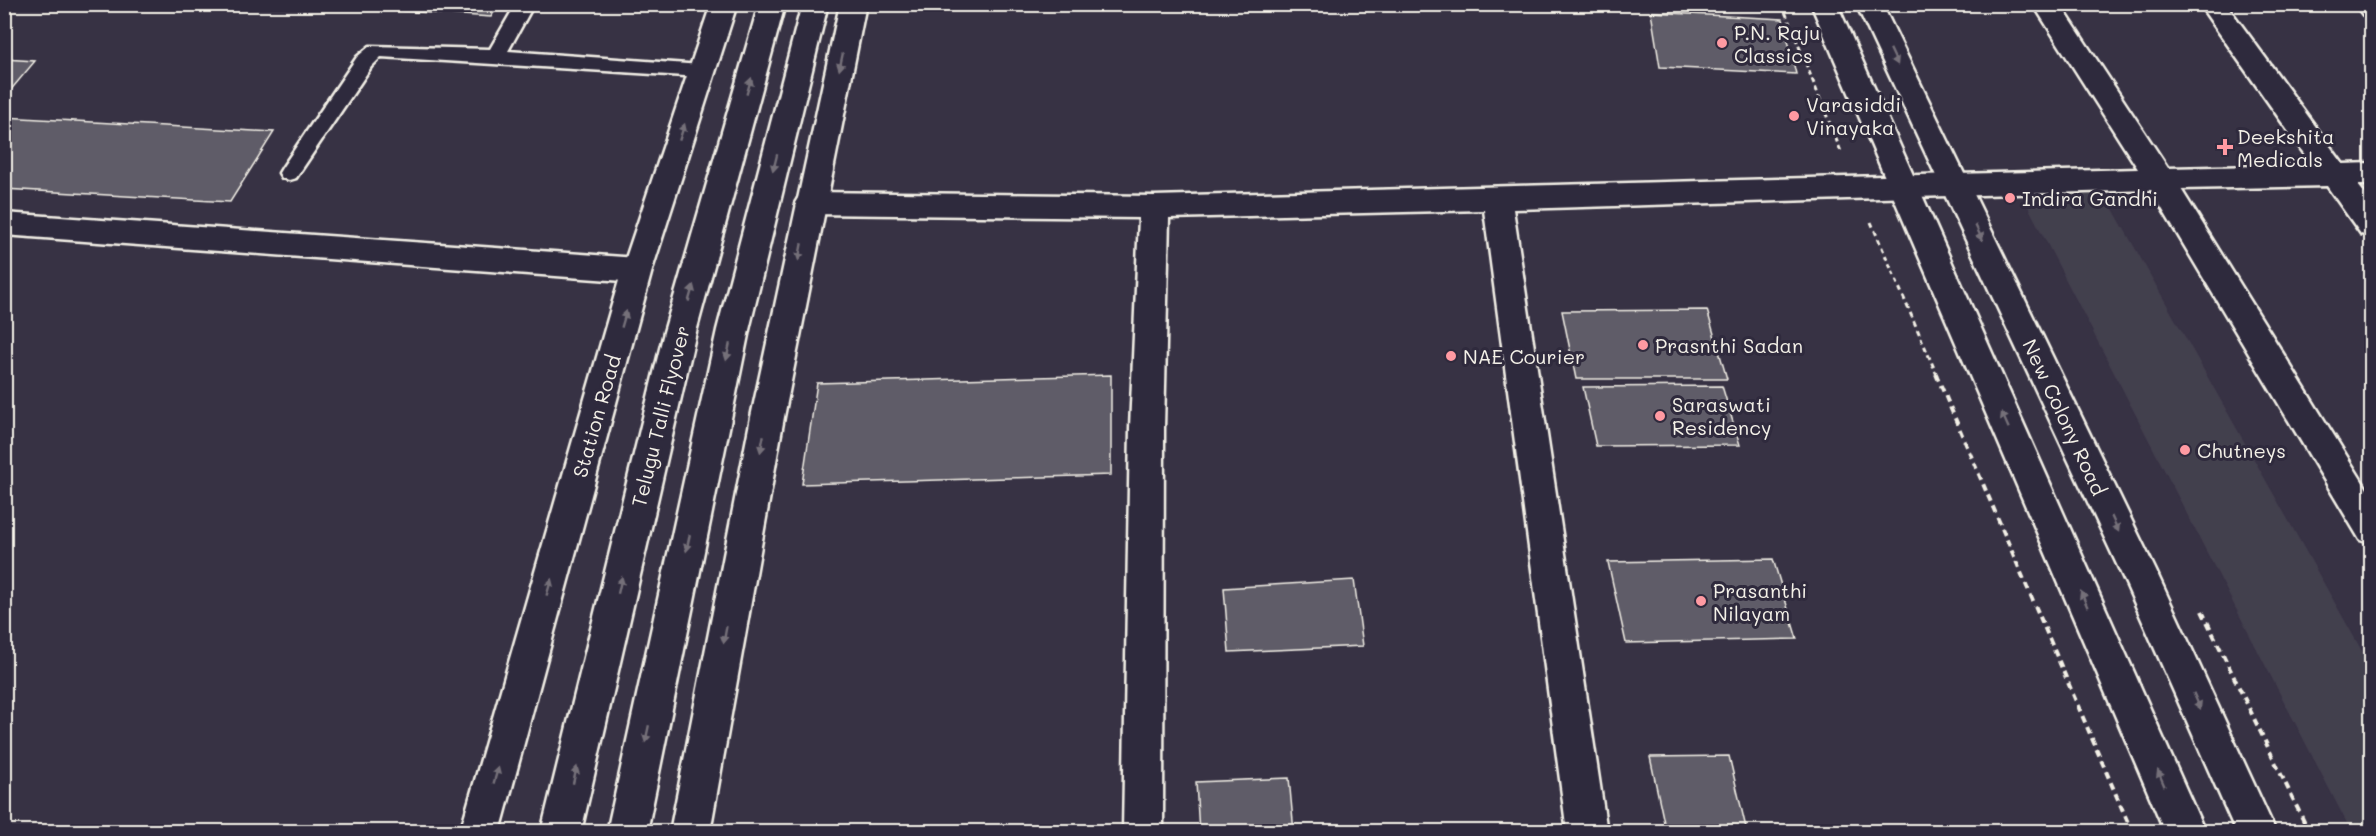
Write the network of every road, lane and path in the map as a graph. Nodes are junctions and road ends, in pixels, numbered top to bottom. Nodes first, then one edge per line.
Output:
1 (525, 4) edge
2 (724, 4) edge
3 (772, 4) edge
4 (815, 4) edge
5 (853, 4) edge
6 (1782, 4) edge
7 (1824, 4) edge
8 (1869, 4) edge
9 (2046, 4) edge
10 (2211, 4) edge
11 (2368, 4) edge
12 (2372, 9) edge
13 (496, 56) junction
14 (701, 71) junction
15 (289, 173) dead end
16 (2372, 174) edge
17 (2336, 176) junction
18 (2158, 178) junction
19 (1956, 184) junction
20 (1901, 185) junction
21 (1856, 186) junction
22 (1497, 199) junction
23 (810, 203) junction
24 (1154, 207) junction
25 (4, 224) edge
26 (2372, 226) edge
27 (637, 270) junction
28 (2372, 530) edge
29 (480, 831) edge
30 (561, 831) edge
31 (627, 831) edge
32 (690, 831) edge
33 (1143, 831) edge
34 (1587, 831) edge
35 (2132, 831) edge
36 (2185, 831) edge
37 (2256, 831) edge

1 - 13 lane
2 - 14 main road, Station Road
30 -> 3 main road, Telugu Talli Flyover
4 -> 31 main road
5 -> 23 main road
6 - 21 path
7 - 20 main road
8 -> 19 main road, New Colony Road
9 - 18 main road
10 - 17 main road
11 - 12 main road
13 - 14 lane
13 - 15 lane
27 -> 14 main road, Station Road
16 - 17 main road
17 - 18 main road
17 - 26 main road
18 - 19 main road
18 - 28 main road
19 - 20 main road
19 -> 37 main road, New Colony Road
20 - 21 main road
36 -> 20 main road
21 - 22 main road
21 - 35 path
22 - 24 main road
22 - 34 main road
23 - 24 main road
23 -> 32 main road
24 - 33 main road
25 - 27 main road
29 -> 27 main road, Station Road

